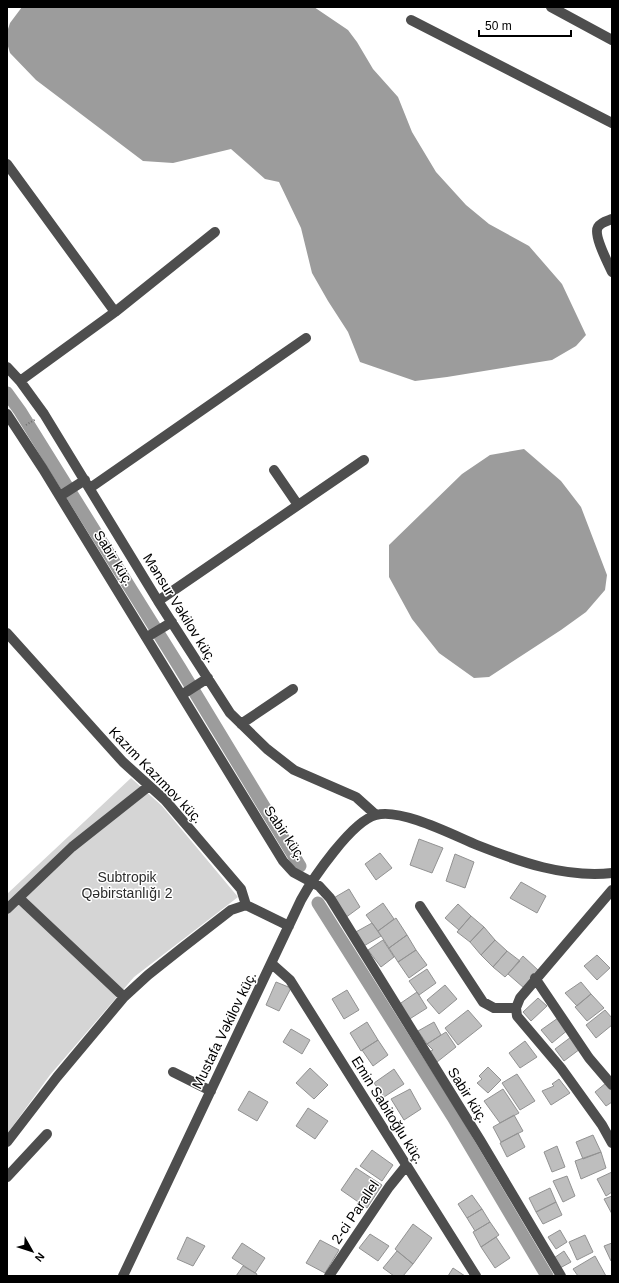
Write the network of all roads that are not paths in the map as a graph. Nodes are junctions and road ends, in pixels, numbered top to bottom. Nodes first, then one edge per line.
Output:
1 (551, 7) edge
2 (411, 20) dead end
3 (612, 40) edge
4 (612, 124) edge
5 (7, 164) edge
6 (612, 219) edge
7 (215, 232) dead end
8 (612, 272) edge
9 (115, 312) junction
10 (306, 338) dead end
11 (7, 367) edge
12 (20, 381) junction
13 (7, 414) edge
14 (364, 460) dead end
15 (274, 470) dead end
16 (88, 484) junction
17 (60, 496) junction
18 (298, 505) junction
19 (158, 601) junction
20 (172, 622) junction
21 (7, 633) edge
22 (147, 637) junction
23 (208, 678) junction
24 (292, 689) dead end
25 (182, 694) junction
26 (241, 724) junction
27 (149, 786) junction
28 (376, 815) junction
29 (612, 873) edge
30 (311, 881) junction
31 (612, 890) edge
32 (19, 898) junction
33 (246, 905) junction
34 (420, 906) dead end
35 (7, 909) edge
36 (289, 926) junction
37 (272, 964) junction
38 (535, 978) junction
39 (124, 997) junction
40 (516, 1008) junction
41 (173, 1072) dead end
42 (612, 1085) edge
43 (211, 1091) junction
44 (48, 1134) dead end
45 (609, 1134) edge
46 (7, 1142) edge
47 (612, 1143) edge
48 (406, 1166) junction
49 (7, 1177) edge
50 (123, 1276) edge
51 (329, 1276) edge
52 (476, 1276) edge
53 (561, 1276) edge

1 - 3 street
2 - 4 street
5 - 9 street
6 - 8 street
7 - 9 street
9 - 12 street
10 - 16 street
11 - 12 street, Mənsur Vəkilov küç.
12 - 16 street, Mənsur Vəkilov küç.
13 - 17 street, Sabir küç.
14 - 18 street
15 - 18 street
16 - 17 street
16 - 19 street, Mənsur Vəkilov küç.
17 - 22 street, Sabir küç.
18 - 19 street
19 - 20 street, Mənsur Vəkilov küç.
20 - 22 street
20 - 23 street, Mənsur Vəkilov küç.
21 - 27 street, Kazım Kazımov küç.
22 - 25 street, Sabir küç.
23 - 25 street
23 - 26 street, Mənsur Vəkilov küç.
24 - 26 street
25 - 30 street, Sabir küç.
26 - 28 street, Mənsur Vəkilov küç.
27 - 32 street
27 - 33 street, Kazım Kazımov küç.
28 - 29 street
28 - 30 street, Mustafa Vəkilov küç.
30 - 36 street, Mustafa Vəkilov küç.
30 - 53 street, Sabir küç.
31 - 38 street
32 - 35 street
32 - 39 street
33 - 36 street
33 - 39 street
34 - 40 street
36 - 37 street, Mustafa Vəkilov küç.
37 - 43 street, Mustafa Vəkilov küç.
37 - 48 street, Emin Sabitoğlu küç.
38 - 40 street
38 - 42 street
39 - 46 street
40 - 45 street
41 - 43 street
43 - 50 street, Mustafa Vəkilov küç.
44 - 49 street
45 - 47 street
48 - 51 street, 2-ci Parallel
48 - 52 street, Emin Sabitoğlu küç.

